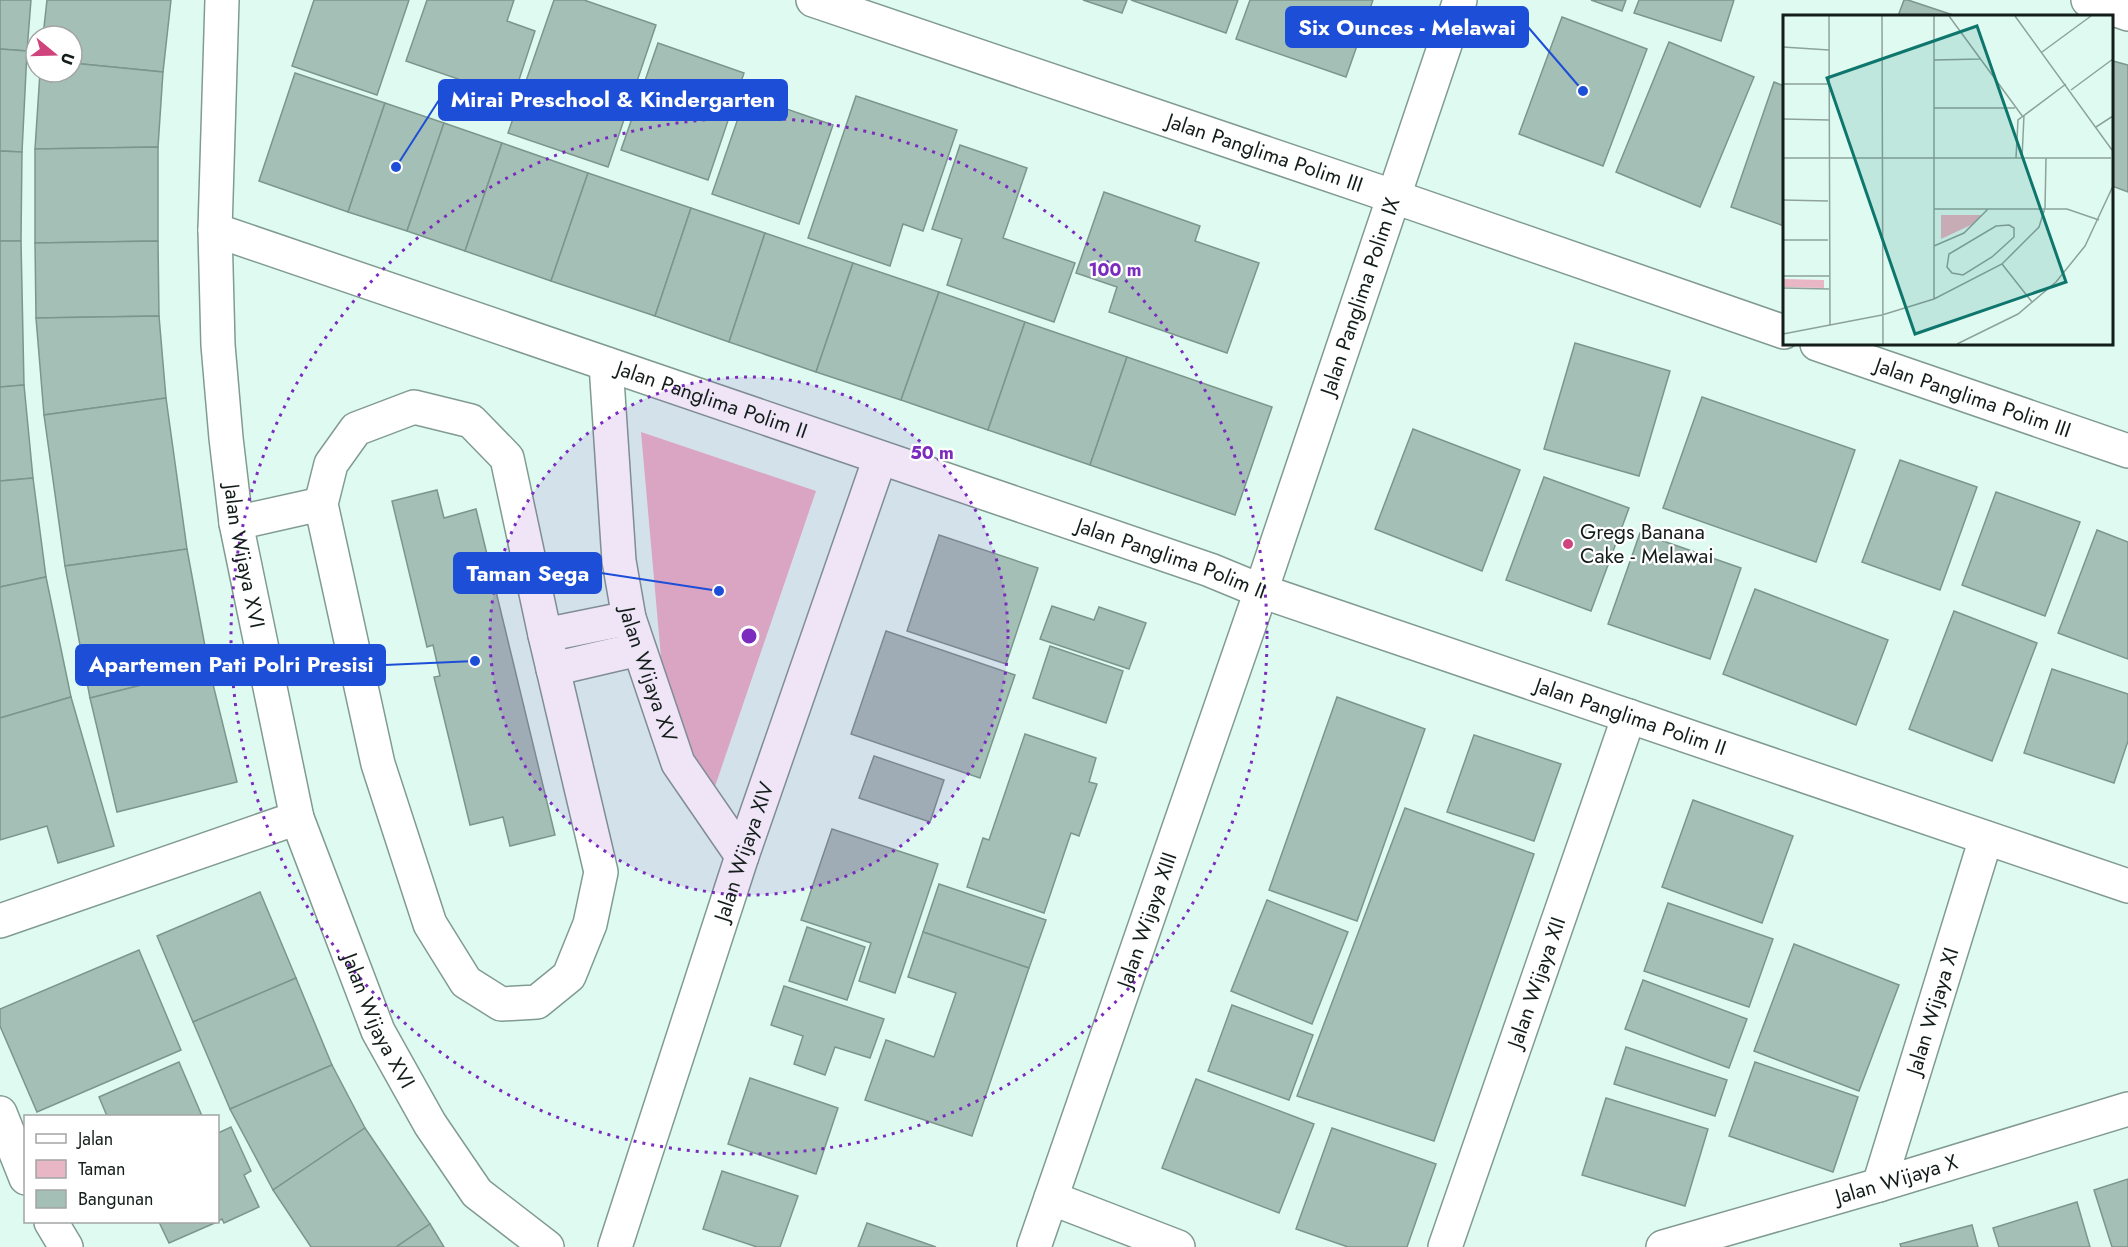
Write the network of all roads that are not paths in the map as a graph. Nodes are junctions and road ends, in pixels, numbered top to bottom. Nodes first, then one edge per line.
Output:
1 (222, 0) edge
2 (813, 0) edge
3 (1460, 0) edge
4 (2088, 0) edge
5 (2128, 14) edge
6 (1392, 196) junction
7 (215, 230) junction
8 (1783, 331) edge
9 (1820, 345) edge
10 (606, 364) junction
11 (2128, 451) edge
12 (880, 458) junction
13 (321, 504) junction
14 (236, 523) junction
15 (1261, 591) junction
16 (629, 618) junction
17 (544, 635) junction
18 (639, 649) junction
19 (553, 669) junction
20 (1629, 716) junction
21 (297, 818) junction
22 (1986, 838) junction
23 (742, 856) junction
24 (2128, 886) edge
25 (0, 921) edge
26 (2128, 1109) edge
27 (0, 1113) edge
28 (24, 1174) edge
29 (1878, 1185) junction
30 (1051, 1198) junction
31 (52, 1223) edge
32 (1040, 1245) edge
33 (66, 1247) edge
34 (547, 1247) edge
35 (615, 1247) edge
36 (1178, 1247) edge
37 (1445, 1247) edge
38 (1663, 1247) edge

1 - 7 street, Jalan Wijaya XVI
2 - 6 street, Jalan Panglima Polim III
3 - 6 street, Jalan Panglima Polim IX
4 - 5 street
6 - 8 street, Jalan Panglima Polim III
6 - 15 street, Jalan Panglima Polim IX
7 - 10 street, Jalan Panglima Polim II
7 - 14 street, Jalan Wijaya XVI
9 - 11 street, Jalan Panglima Polim III
10 - 12 street, Jalan Panglima Polim II
10 - 16 street, Jalan Wijaya XV
12 - 15 street, Jalan Panglima Polim II
12 - 23 street, Jalan Wijaya XIV
13 - 14 street
13 - 17 street
13 - 19 street
14 - 21 street, Jalan Wijaya XVI
15 - 20 street, Jalan Panglima Polim II
15 - 30 street, Jalan Wijaya XIII
16 - 17 street
16 - 18 street, Jalan Wijaya XV
17 - 19 street
18 - 19 street
18 - 23 street, Jalan Wijaya XV
20 - 22 street, Jalan Panglima Polim II
20 - 37 street, Jalan Wijaya XII
21 - 25 street
21 - 34 street, Jalan Wijaya XVI
22 - 24 street, Jalan Panglima Polim II
22 - 29 street, Jalan Wijaya XI
23 - 35 street, Jalan Wijaya XIV
26 - 29 street, Jalan Wijaya X
27 - 28 street
29 - 38 street, Jalan Wijaya X
30 - 32 street, Jalan Wijaya XIII
30 - 36 street
31 - 33 street

